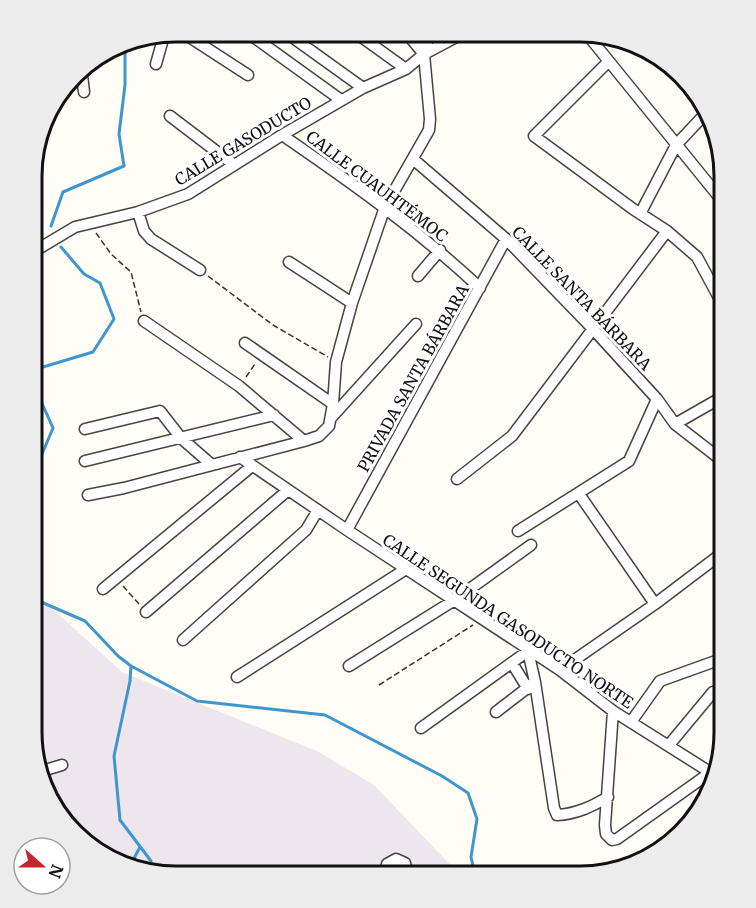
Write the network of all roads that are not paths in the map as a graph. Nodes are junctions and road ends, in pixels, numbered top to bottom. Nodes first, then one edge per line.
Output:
1 (197, 42) edge
2 (261, 42) edge
3 (299, 42) edge
4 (368, 42) edge
5 (414, 42) edge
6 (427, 42) edge
7 (447, 42) edge
8 (162, 43) edge
9 (593, 43) edge
10 (424, 54) junction
11 (608, 62) junction
12 (156, 64) dead end
13 (406, 69) junction
14 (248, 75) dead end
15 (83, 80) edge
16 (363, 88) junction
17 (84, 92) dead end
18 (341, 100) junction
19 (170, 116) dead end
20 (701, 119) edge
21 (282, 135) junction
22 (676, 145) junction
23 (413, 159) junction
24 (233, 164) junction
25 (714, 187) edge
26 (385, 207) junction
27 (138, 212) junction
28 (641, 212) junction
29 (667, 231) junction
30 (506, 239) junction
31 (42, 246) edge
32 (440, 250) junction
33 (289, 262) dead end
34 (200, 270) road end
35 (418, 276) dead end
36 (480, 288) junction
37 (714, 288) edge
38 (352, 303) junction
39 (144, 321) road end
40 (416, 324) dead end
41 (593, 329) junction
42 (245, 343) dead end
43 (657, 399) junction
44 (714, 402) edge
45 (333, 404) junction
46 (274, 415) junction
47 (331, 419) junction
48 (675, 424) junction
49 (85, 429) dead end
50 (181, 438) junction
51 (304, 441) junction
52 (714, 454) edge
53 (240, 458) junction
54 (85, 461) dead end
55 (212, 465) junction
56 (252, 466) junction
57 (457, 479) dead end
58 (287, 490) junction
59 (579, 494) junction
60 (88, 495) dead end
61 (318, 510) junction
62 (346, 530) junction
63 (518, 531) dead end
64 (531, 545) dead end
65 (714, 559) edge
66 (406, 569) junction
67 (103, 589) dead end
68 (453, 601) junction
69 (655, 604) junction
70 (146, 612) road end
71 (183, 640) dead end
72 (528, 651) junction
73 (714, 662) edge
74 (512, 663) junction
75 (349, 666) dead end
76 (560, 670) junction
77 (237, 677) dead end
78 (532, 686) junction
79 (712, 692) dead end
80 (613, 711) junction
81 (496, 712) dead end
82 (631, 722) junction
83 (420, 728) dead end
84 (669, 745) junction
85 (62, 765) dead end
86 (48, 769) edge
87 (708, 770) edge
88 (706, 777) edge
89 (608, 797) junction
90 (387, 866) edge
91 (405, 866) edge

1 - 14 street
2 - 18 street
3 - 16 street
4 - 13 street
5 - 10 street
6 - 10 street
7 - 10 street, CALLE GASODUCTO
8 - 12 street
9 - 11 street
10 - 13 street, CALLE GASODUCTO
10 - 23 street
11 - 22 street
11 - 28 street
13 - 16 street, CALLE GASODUCTO
15 - 17 street
16 - 18 street, CALLE GASODUCTO
18 - 21 street, CALLE GASODUCTO
19 - 24 street
20 - 22 street
21 - 24 street, CALLE GASODUCTO
21 - 26 street, CALLE CUAUHTÉMOC
22 - 25 street
22 - 28 street
23 - 26 street
23 - 30 street, CALLE SANTA BÁRBARA
24 - 27 street, CALLE GASODUCTO
26 - 32 street, CALLE CUAUHTÉMOC
26 - 38 street
27 - 31 street, CALLE GASODUCTO
27 - 34 street
28 - 29 street
29 - 37 street
29 - 41 street
30 - 36 street, PRIVADA SANTA BÁRBARA
30 - 41 street, CALLE SANTA BÁRBARA
32 - 35 street
32 - 36 street, CALLE CUAUHTÉMOC
33 - 38 street
36 - 62 street, PRIVADA SANTA BÁRBARA
38 - 45 street
39 - 46 street
40 - 47 street, PRIVADA SANTA BÁRBARA
41 - 43 street, CALLE SANTA BÁRBARA
41 - 57 street
42 - 45 street
43 - 48 street, CALLE SANTA BÁRBARA
43 - 59 street
44 - 48 street
45 - 47 street
46 - 50 street
46 - 51 street
47 - 51 street, PRIVADA SANTA BÁRBARA
48 - 52 street, CALLE SANTA BÁRBARA
49 - 50 street
50 - 54 street
50 - 55 street
51 - 53 street, PRIVADA SANTA BÁRBARA
53 - 55 street, PRIVADA SANTA BÁRBARA
53 - 56 street, CALLE SEGUNDA GASODUCTO NORTE
55 - 60 street, PRIVADA SANTA BÁRBARA
56 - 58 street, CALLE SEGUNDA GASODUCTO NORTE
56 - 67 street
58 - 61 street, CALLE SEGUNDA GASODUCTO NORTE
58 - 70 street
59 - 63 street
59 - 69 street
61 - 62 street, CALLE SEGUNDA GASODUCTO NORTE
61 - 71 street
62 - 66 street, CALLE SEGUNDA GASODUCTO NORTE
64 - 68 street
65 - 69 street
66 - 68 street, CALLE SEGUNDA GASODUCTO NORTE
66 - 77 street
68 - 72 street, CALLE SEGUNDA GASODUCTO NORTE
68 - 75 street
69 - 76 street
72 - 74 street
72 - 76 street, CALLE SEGUNDA GASODUCTO NORTE
72 - 78 street
73 - 82 street
74 - 78 street
74 - 83 street
76 - 80 street, CALLE SEGUNDA GASODUCTO NORTE
78 - 81 street
78 - 89 street
79 - 84 street
80 - 82 street, CALLE SEGUNDA GASODUCTO NORTE
80 - 89 street
82 - 84 street, CALLE SEGUNDA GASODUCTO NORTE
84 - 87 street, CALLE SEGUNDA GASODUCTO NORTE
85 - 86 street
88 - 89 street
90 - 91 street

